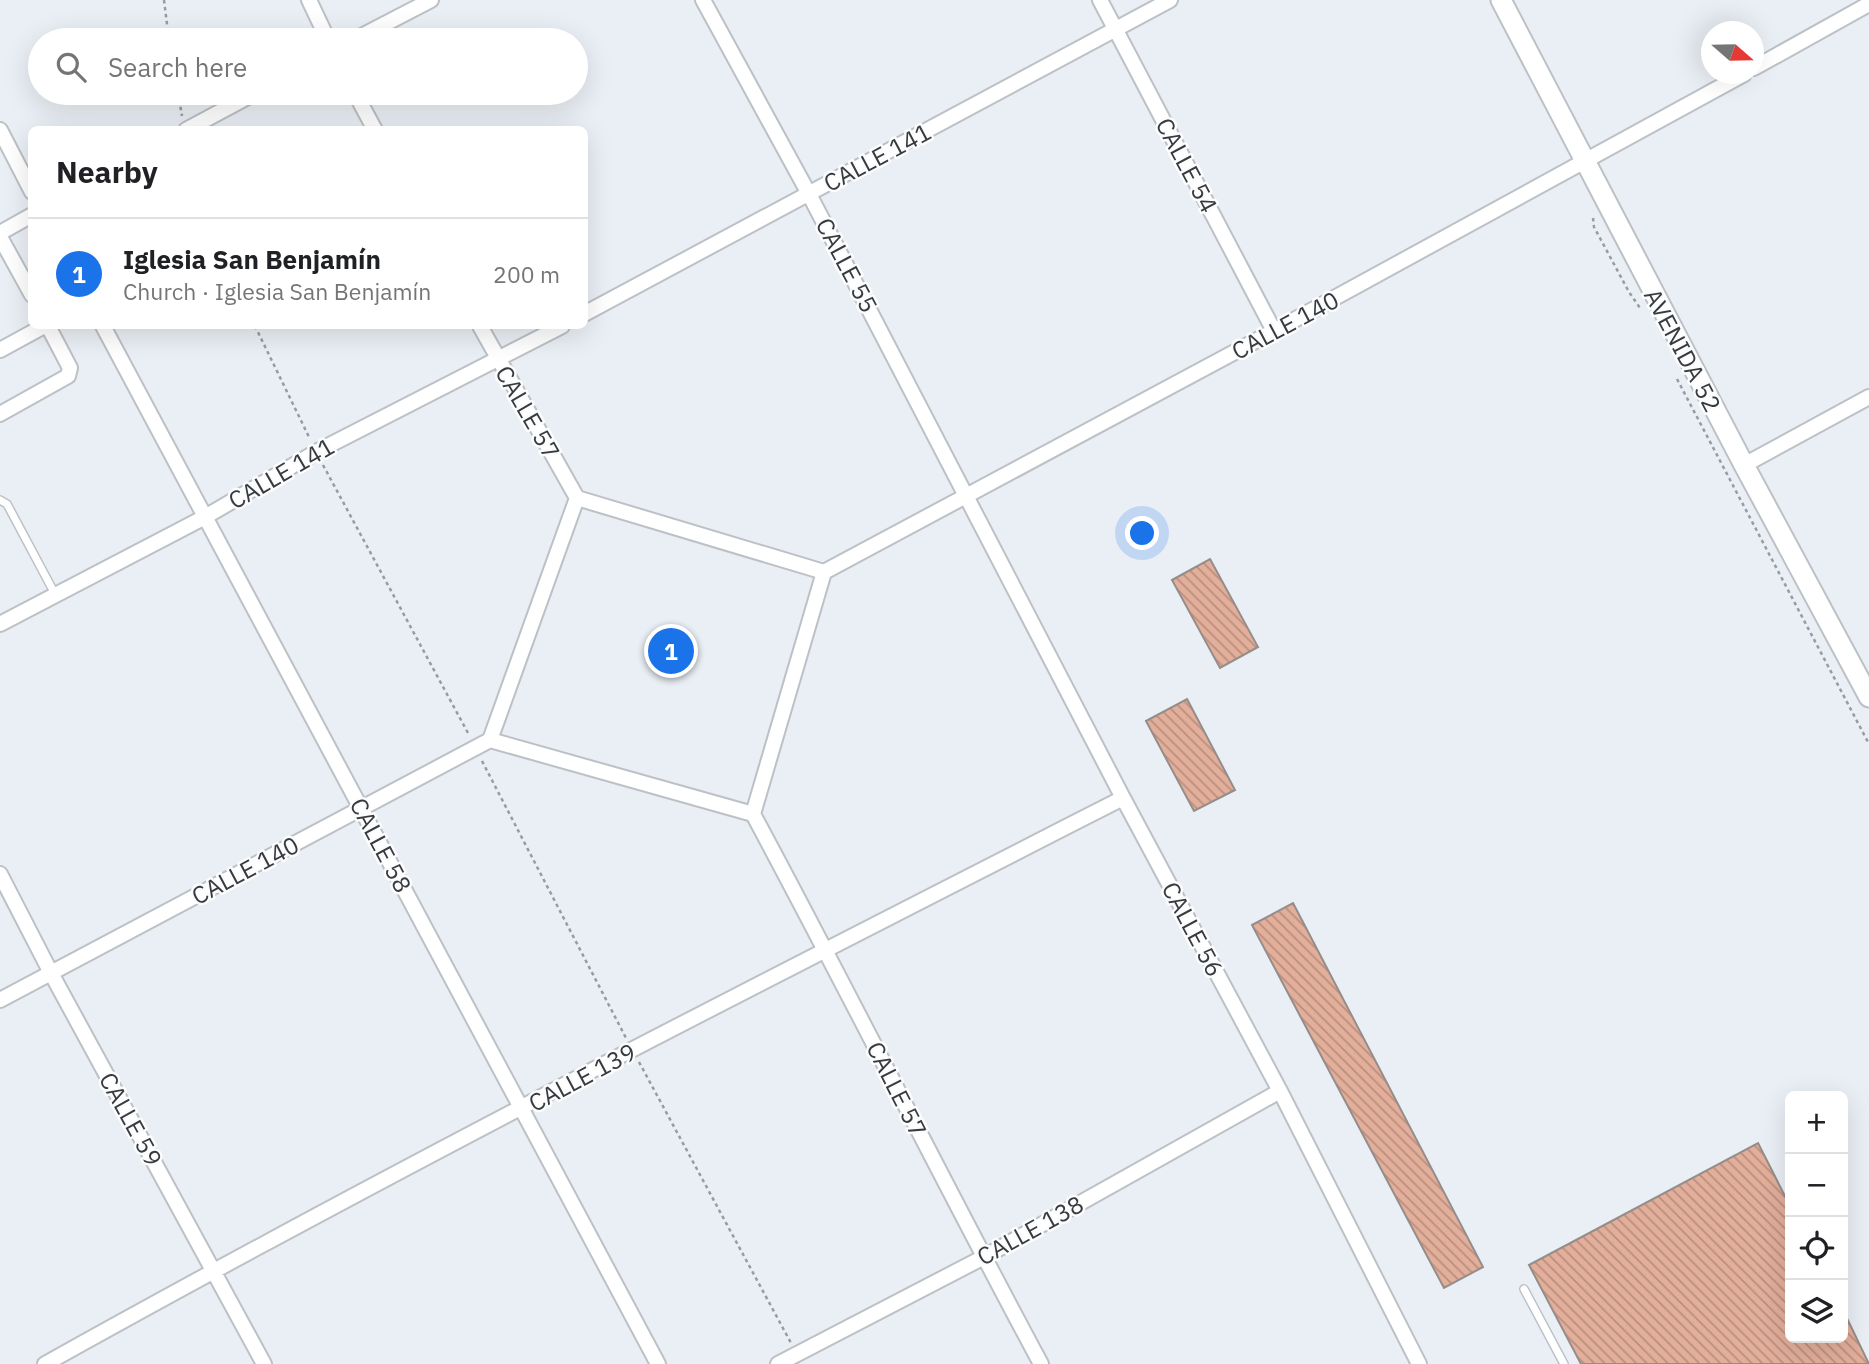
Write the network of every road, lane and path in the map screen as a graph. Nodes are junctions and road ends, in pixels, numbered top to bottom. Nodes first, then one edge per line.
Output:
1 (164, 0) edge
2 (309, 0) edge
3 (431, 0) edge
4 (703, 0) edge
5 (1100, 0) edge
6 (1170, 0) edge
7 (1501, 0) edge
8 (1869, 4) edge
9 (168, 28) edge
10 (322, 28) edge
11 (377, 28) edge
12 (1116, 29) junction
13 (1764, 62) edge
14 (1726, 84) edge
15 (180, 105) edge
16 (227, 105) edge
17 (361, 105) edge
18 (184, 123) edge
19 (373, 126) edge
20 (0, 130) edge
21 (1585, 162) junction
22 (28, 184) edge
23 (809, 194) junction
24 (1592, 209) dead end
25 (28, 218) edge
26 (0, 235) edge
27 (28, 288) edge
28 (588, 312) edge
29 (1645, 314) dead end
30 (40, 329) edge
31 (48, 329) edge
32 (105, 329) edge
33 (257, 329) edge
34 (482, 329) edge
35 (556, 329) edge
36 (1274, 331) junction
37 (0, 350) edge
38 (498, 360) junction
39 (1674, 370) dead end
40 (1869, 397) edge
41 (0, 414) edge
42 (316, 452) junction
43 (1744, 465) junction
44 (967, 494) junction
45 (577, 498) junction
46 (0, 500) edge
47 (205, 517) junction
48 (824, 572) junction
49 (55, 594) junction
50 (0, 624) edge
51 (1869, 697) edge
52 (490, 740) junction
53 (1869, 744) edge
54 (476, 749) junction
55 (1123, 798) junction
56 (361, 809) junction
57 (753, 814) junction
58 (0, 874) edge
59 (826, 949) junction
60 (51, 973) junction
61 (0, 1000) edge
62 (632, 1051) junction
63 (1280, 1091) junction
64 (523, 1108) junction
65 (984, 1256) junction
66 (213, 1270) junction
67 (1524, 1289) dead end
68 (797, 1354) junction
69 (46, 1364) edge
70 (264, 1364) edge
71 (658, 1364) edge
72 (778, 1364) edge
73 (1041, 1364) edge
74 (1419, 1364) edge
75 (1564, 1364) edge

1 - 9 path
2 - 10 street
3 - 11 street
4 - 23 street, CALLE 55
5 - 12 street, CALLE 54
6 - 12 street, CALLE 141
7 - 21 main road, AVENIDA 52
8 - 13 street
12 - 23 street, CALLE 141
12 - 36 street, CALLE 54
14 - 21 street, CALLE 140
15 - 18 path
16 - 18 street
17 - 19 street
20 - 22 street
21 - 36 street, CALLE 140
21 - 43 main road, AVENIDA 52
23 - 28 street, CALLE 141
23 - 44 street, CALLE 55
24 - 29 path
25 - 26 street
26 - 27 street
30 - 37 street
31 - 41 street
32 - 47 street, CALLE 58
33 - 42 path
34 - 38 street, CALLE 57
35 - 38 street, CALLE 141
36 - 44 street, CALLE 140
38 - 42 street, CALLE 141
38 - 45 street, CALLE 57
39 - 53 path
40 - 43 street
42 - 47 street, CALLE 141
42 - 54 path
43 - 51 main road, AVENIDA 52
44 - 48 street, CALLE 140
44 - 55 street, CALLE 56
45 - 48 street
45 - 52 street
46 - 49 lane
47 - 49 street, CALLE 141
47 - 56 street, CALLE 58
48 - 57 street
49 - 50 street, CALLE 141
52 - 54 street, CALLE 140
52 - 57 street
54 - 56 street, CALLE 140
54 - 62 path
55 - 59 street, CALLE 139
55 - 63 street, CALLE 56
56 - 60 street, CALLE 140
56 - 64 street, CALLE 58
57 - 59 street, CALLE 57
58 - 60 street, CALLE 59
59 - 62 street, CALLE 139
59 - 65 street, CALLE 57
60 - 61 street, CALLE 140
60 - 66 street, CALLE 59
62 - 64 street, CALLE 139
62 - 68 path
63 - 65 street, CALLE 138
63 - 74 street, CALLE 56
64 - 66 street, CALLE 139
64 - 71 street, CALLE 58
65 - 68 street, CALLE 138
65 - 73 street, CALLE 57
66 - 69 street, CALLE 139
66 - 70 street, CALLE 59
67 - 75 lane
68 - 72 street, CALLE 138

